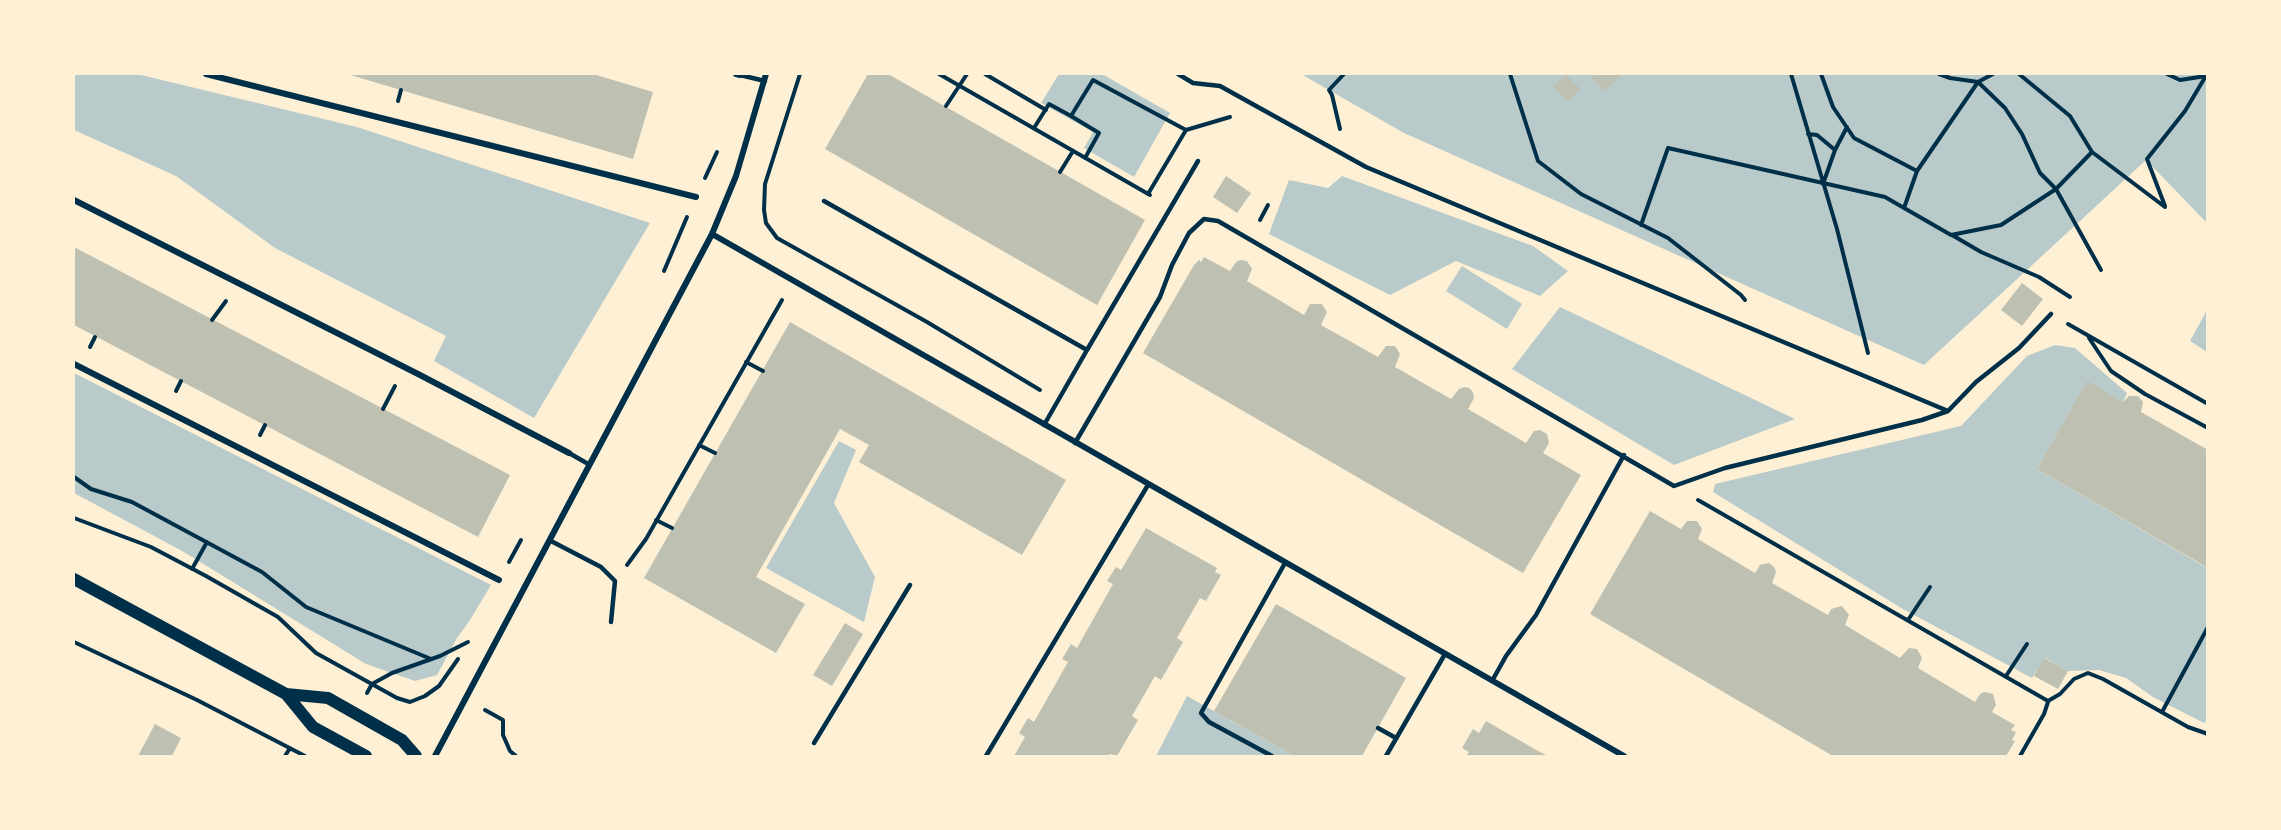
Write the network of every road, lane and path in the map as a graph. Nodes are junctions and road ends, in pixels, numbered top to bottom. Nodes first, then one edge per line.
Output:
1 (206, 74) edge
2 (738, 74) edge
3 (800, 74) edge
4 (939, 74) edge
5 (967, 74) edge
6 (985, 74) edge
7 (1178, 74) edge
8 (1344, 74) edge
9 (1510, 74) edge
10 (1791, 74) edge
11 (1821, 74) edge
12 (1939, 74) edge
13 (1993, 74) edge
14 (2019, 74) edge
15 (2167, 74) edge
16 (2207, 75) edge
17 (766, 77) edge
18 (1978, 82) junction
19 (960, 86) junction
20 (946, 106) dead end
21 (1046, 110) junction
22 (1071, 117) junction
23 (1230, 117) dead end
24 (1034, 128) junction
25 (1847, 128) junction
26 (1186, 130) junction
27 (1808, 134) junction
28 (718, 149) dead end
29 (1335, 150) junction
30 (1835, 150) junction
31 (1074, 151) junction
32 (2092, 152) junction
33 (1085, 158) junction
34 (1198, 161) dead end
35 (1917, 171) junction
36 (1060, 172) dead end
37 (1823, 185) junction
38 (2056, 189) junction
39 (1148, 194) junction
40 (696, 197) junction
41 (74, 200) edge
42 (824, 201) dead end
43 (1171, 207) junction
44 (1904, 208) junction
45 (1641, 225) junction
46 (712, 234) junction
47 (1951, 235) junction
48 (2101, 270) dead end
49 (662, 276) dead end
50 (794, 281) junction
51 (2070, 297) dead end
52 (2051, 314) joint
53 (2088, 335) junction
54 (1769, 336) junction
55 (1087, 350) junction
56 (747, 362) junction
57 (74, 364) edge
58 (763, 371) dead end
59 (1874, 380) junction
60 (1058, 400) junction
61 (2208, 404) edge
62 (1948, 411) junction
63 (1044, 425) junction
64 (2208, 428) edge
65 (1075, 443) junction
66 (699, 445) junction
67 (569, 453) joint
68 (715, 453) dead end
69 (1624, 455) junction
70 (591, 465) junction
71 (74, 477) edge
72 (1148, 485) junction
73 (1674, 486) junction
74 (74, 518) edge
75 (656, 520) junction
76 (672, 528) dead end
77 (526, 531) dead end
78 (551, 541) junction
79 (207, 542) junction
80 (1285, 562) junction
81 (192, 569) junction
82 (74, 579) edge
83 (499, 580) joint
84 (615, 581) junction
85 (910, 585) dead end
86 (1930, 587) dead end
87 (1908, 620) junction
88 (611, 622) dead end
89 (2208, 627) edge
90 (74, 642) edge
91 (2027, 644) dead end
92 (464, 650) dead end
93 (1444, 654) junction
94 (459, 658) dead end
95 (431, 659) junction
96 (2006, 676) junction
97 (1492, 681) junction
98 (372, 684) junction
99 (286, 694) junction
100 (2049, 701) junction
101 (2162, 712) junction
102 (503, 720) dead end
103 (1378, 728) dead end
104 (2208, 734) edge
105 (1396, 738) junction
106 (814, 743) dead end
107 (290, 748) junction
108 (285, 756) edge
109 (305, 756) edge
110 (366, 756) edge
111 (416, 756) edge
112 (435, 756) edge
113 (516, 756) edge
114 (986, 756) edge
115 (1272, 756) edge
116 (1386, 756) edge
117 (1623, 756) edge
118 (2020, 756) edge

1 - 40 street
2 - 17 lane
3 - 60 path
4 - 19 path
5 - 19 path
6 - 21 path
7 - 29 lane
8 - 29 path
9 - 45 path
10 - 27 path
11 - 25 path
12 - 18 path
13 - 18 path
14 - 32 path
15 - 16 path
16 - 32 path
17 - 46 street
18 - 35 path
18 - 38 path
19 - 20 path
19 - 24 path
21 - 22 path
21 - 24 path
22 - 26 path
22 - 33 path
23 - 26 path
24 - 31 path
25 - 30 path
25 - 35 path
26 - 39 path
27 - 30 path
27 - 37 path
28 - 40 path
29 - 54 lane
30 - 37 path
31 - 33 path
31 - 36 path
32 - 38 path
33 - 39 path
34 - 43 lane
35 - 44 path
37 - 44 path
37 - 45 path
37 - 59 path
38 - 47 path
38 - 48 path
39 - 43 path
40 - 49 path
41 - 67 street
42 - 55 lane
43 - 55 lane
44 - 47 path
45 - 54 path
46 - 50 street
46 - 70 street
47 - 51 path
50 - 56 path
50 - 63 street
52 - 53 path
52 - 62 lane
53 - 61 path
53 - 64 path
54 - 59 lane
55 - 60 lane
56 - 58 path
56 - 66 path
57 - 83 street
59 - 62 lane
60 - 63 lane
62 - 73 lane
63 - 65 street
65 - 69 lane
65 - 72 street
66 - 68 path
66 - 75 path
67 - 70 lane
69 - 73 lane
69 - 97 lane
70 - 78 street
71 - 79 path
72 - 80 street
72 - 114 lane
73 - 87 path
74 - 81 path
75 - 76 path
75 - 84 path
77 - 83 path
78 - 84 lane
78 - 112 street
79 - 81 path
79 - 95 path
80 - 93 street
80 - 115 lane
81 - 98 path
82 - 99 main road
84 - 88 lane
85 - 106 lane
86 - 87 path
87 - 96 path
89 - 101 path
90 - 107 path
91 - 96 path
92 - 95 path
93 - 97 street
93 - 105 lane
94 - 98 path
95 - 98 path
96 - 100 path
97 - 117 street
99 - 110 main road
99 - 111 main road
100 - 101 path
100 - 118 path
101 - 104 path
102 - 113 path
103 - 105 lane
105 - 116 lane
107 - 108 path
107 - 109 path

